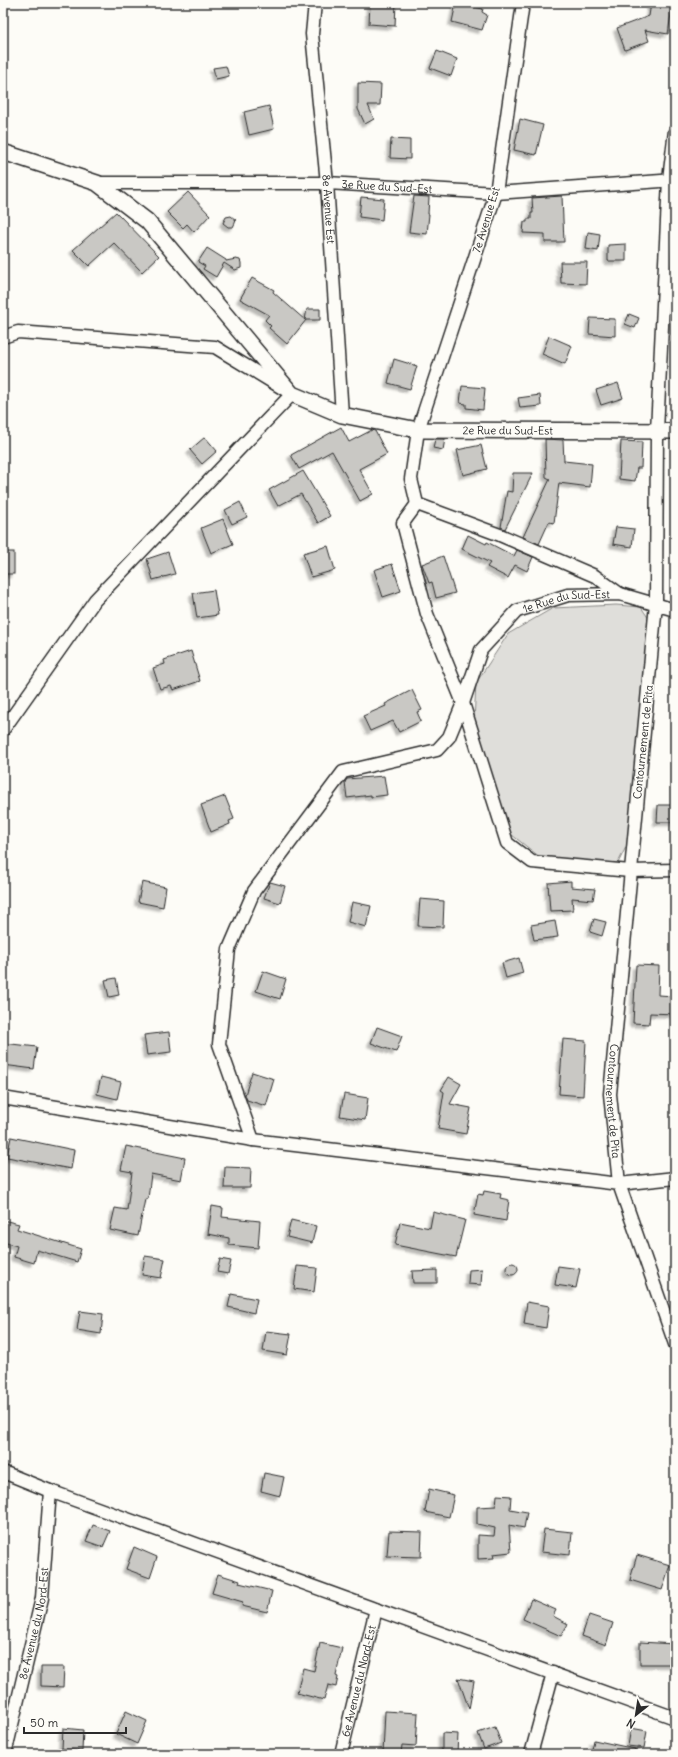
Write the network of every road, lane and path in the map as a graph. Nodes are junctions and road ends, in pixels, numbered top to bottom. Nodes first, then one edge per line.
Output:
1 (315, 3) edge
2 (523, 3) edge
3 (675, 131) edge
4 (3, 152) edge
5 (672, 180) edge
6 (98, 183) junction
7 (327, 183) junction
8 (496, 193) junction
9 (3, 337) edge
10 (292, 394) junction
11 (342, 415) junction
12 (418, 430) junction
13 (657, 431) junction
14 (675, 431) edge
15 (417, 504) junction
16 (620, 594) junction
17 (656, 604) junction
18 (675, 610) edge
19 (463, 703) junction
20 (3, 730) edge
21 (675, 870) edge
22 (630, 871) junction
23 (3, 1098) edge
24 (253, 1140) junction
25 (675, 1178) edge
26 (619, 1184) junction
27 (675, 1344) edge
28 (3, 1472) edge
29 (50, 1491) junction
30 (376, 1609) junction
31 (552, 1673) junction
32 (675, 1718) edge
33 (5, 1754) edge
34 (341, 1754) edge
35 (531, 1754) edge

1 - 7 street, 8e Avenue Est
2 - 8 street, 7e Avenue Est
3 - 5 street, Contournement de Pita
4 - 6 street
5 - 8 street, 3e Rue du Sud-Est
5 - 13 street, Contournement de Pita
6 - 7 street, 3e Rue du Sud-Est
6 - 10 street
7 - 8 street, 3e Rue du Sud-Est
7 - 11 street, 8e Avenue Est
8 - 12 street, 7e Avenue Est
9 - 10 street
10 - 11 street, 2e Rue du Sud-Est
10 - 20 street
11 - 12 street, 2e Rue du Sud-Est
12 - 13 street, 2e Rue du Sud-Est
12 - 15 street, 7e Avenue Est
13 - 14 street, 2e Rue du Sud-Est
13 - 17 street, Contournement de Pita
15 - 16 street
15 - 19 street
16 - 17 street, 1e Rue du Sud-Est
16 - 19 street, 1e Rue du Sud-Est
17 - 18 street, 1e Rue du Sud-Est
17 - 22 street, Contournement de Pita
19 - 22 street
19 - 24 street, 1e Rue du Sud-Est
21 - 22 street
22 - 26 street, Contournement de Pita
23 - 24 street
24 - 26 street
25 - 26 street
26 - 27 street, Contournement de Pita
28 - 29 street
29 - 30 street
29 - 33 street, 8e Avenue du Nord-Est
30 - 31 street
30 - 34 street, 6e Avenue du Nord-Est
31 - 32 street
31 - 35 street

